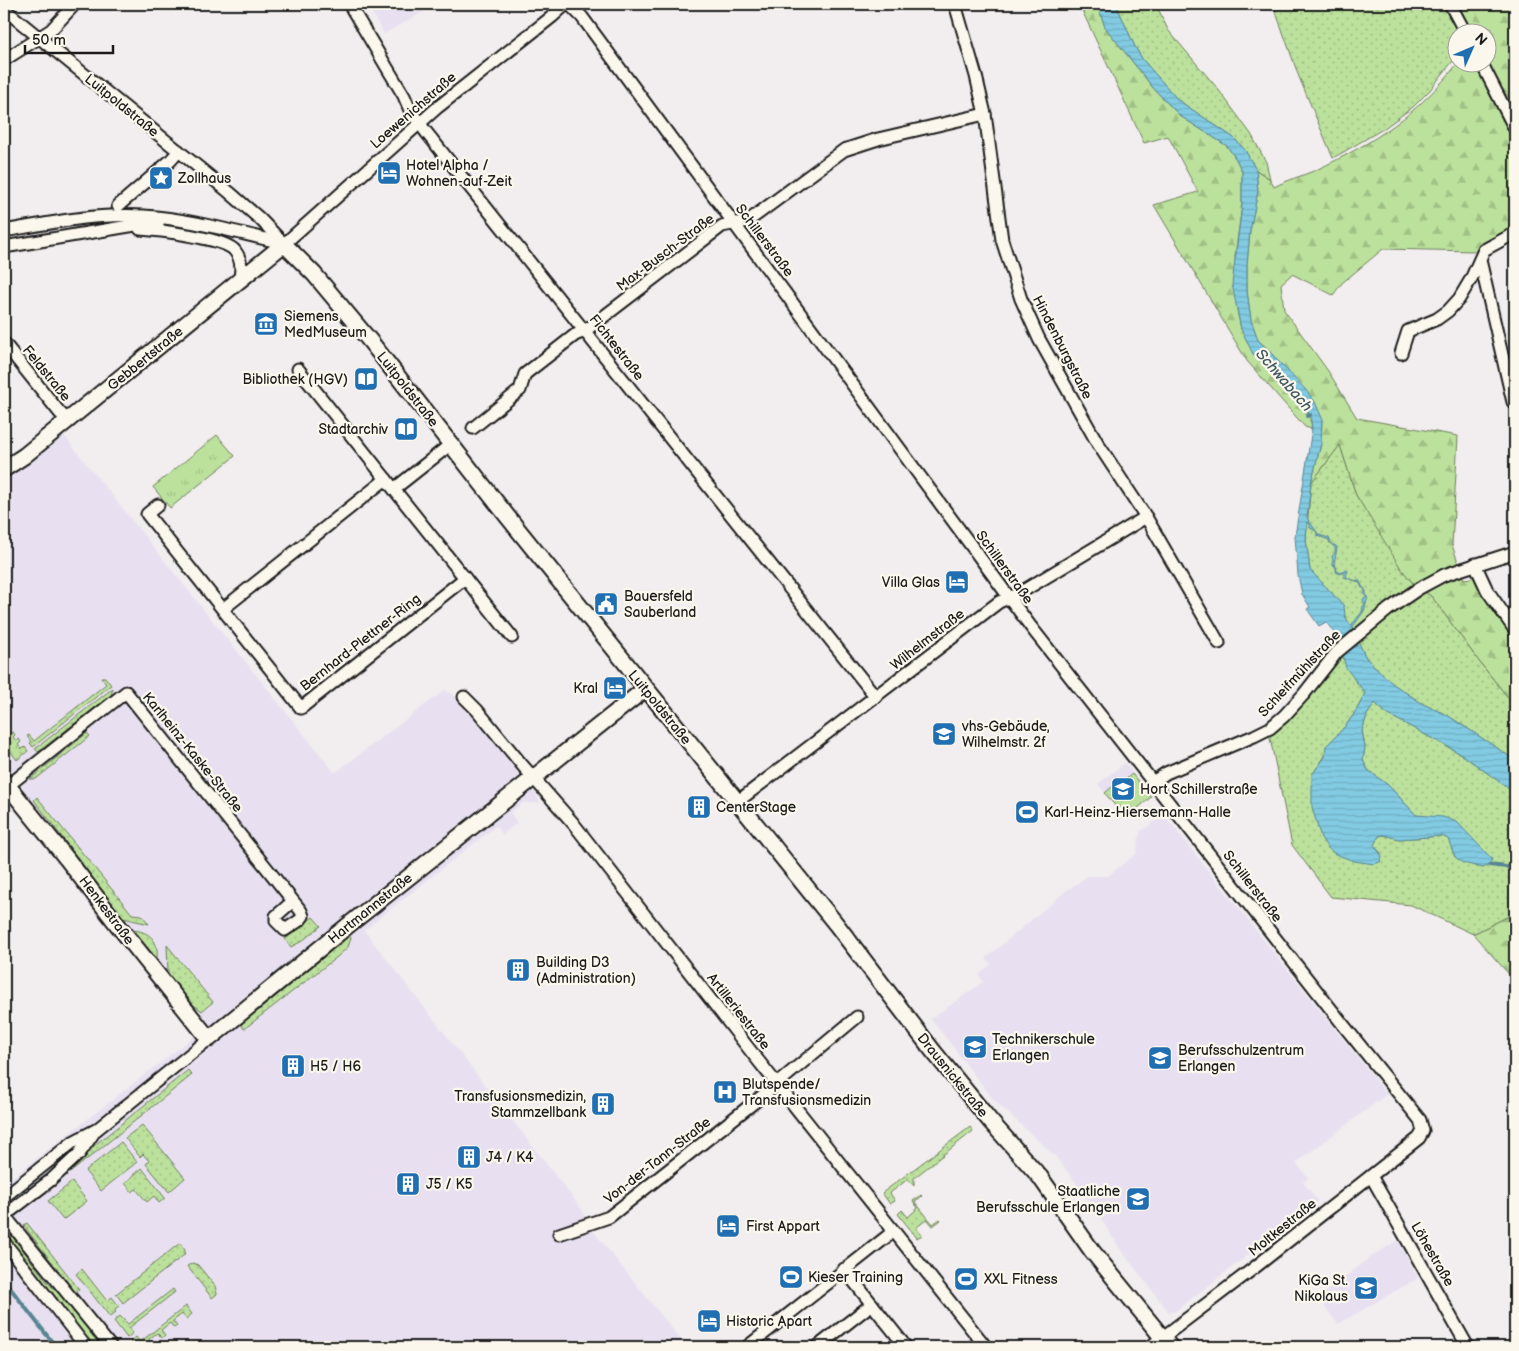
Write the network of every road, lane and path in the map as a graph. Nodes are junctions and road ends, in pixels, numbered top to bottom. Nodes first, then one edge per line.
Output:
1 (75, 4) edge
2 (349, 4) edge
3 (568, 4) edge
4 (955, 4) edge
5 (1450, 4) edge
6 (4, 9) edge
7 (1460, 22) edge
8 (39, 39) junction
9 (4, 60) edge
10 (1486, 72) edge
11 (985, 114) junction
12 (420, 122) junction
13 (1515, 129) edge
14 (179, 151) junction
15 (118, 206) dead end
16 (99, 217) junction
17 (170, 219) junction
18 (733, 223) junction
19 (126, 228) junction
20 (100, 230) junction
21 (4, 231) edge
22 (1515, 233) edge
23 (284, 244) junction
24 (4, 247) edge
25 (1480, 260) junction
26 (238, 281) junction
27 (585, 331) junction
28 (4, 344) edge
29 (1401, 353) dead end
30 (298, 369) dead end
31 (1513, 402) dead end
32 (68, 420) junction
33 (473, 428) dead end
34 (451, 444) junction
35 (4, 469) edge
36 (386, 479) junction
37 (394, 489) junction
38 (158, 505) dead end
39 (1146, 517) junction
40 (1515, 552) edge
41 (1475, 564) junction
42 (464, 578) junction
43 (1010, 598) junction
44 (223, 609) junction
45 (1515, 630) edge
46 (512, 637) dead end
47 (1219, 643) dead end
48 (645, 689) junction
49 (464, 697) dead end
50 (876, 698) junction
51 (533, 778) junction
52 (1153, 782) junction
53 (5, 785) edge
54 (737, 802) junction
55 (293, 901) dead end
56 (857, 1017) dead end
57 (209, 1039) junction
58 (776, 1083) junction
59 (96, 1130) junction
60 (1419, 1138) joint
61 (1371, 1176) junction
62 (4, 1197) edge
63 (4, 1216) edge
64 (894, 1231) junction
65 (559, 1234) dead end
66 (4, 1242) edge
67 (844, 1269) junction
68 (872, 1304) junction
69 (1161, 1344) edge
70 (86, 1347) edge
71 (111, 1347) edge
72 (747, 1347) edge
73 (817, 1347) edge
74 (906, 1347) edge
75 (986, 1347) edge
76 (1468, 1347) edge

1 - 8 street
2 - 12 street, Fichtestraße
3 - 12 street, Loewenichstraße
3 - 18 street, Schillerstraße
4 - 11 street, Hindenburgstraße
5 - 7 street
6 - 8 street, Luitpoldstraße
8 - 9 street
8 - 14 street, Luitpoldstraße
10 - 13 street
11 - 18 street, Max-Busch-Straße
11 - 39 street, Hindenburgstraße
12 - 23 street, Loewenichstraße
12 - 27 street, Fichtestraße
14 - 15 street
14 - 23 street, Luitpoldstraße
16 - 17 street
16 - 20 street
16 - 21 street
17 - 19 street
17 - 23 street
18 - 27 street, Max-Busch-Straße
18 - 43 street, Schillerstraße
19 - 20 street
19 - 26 street
20 - 24 street
22 - 25 street
23 - 26 main road, Gebbertstraße
23 - 34 main road, Luitpoldstraße
25 - 29 street
25 - 31 street
26 - 32 main road, Gebbertstraße
27 - 33 street, Max-Busch-Straße
27 - 50 street, Fichtestraße
28 - 32 street, Feldstraße
30 - 36 street
32 - 35 main road, Gebbertstraße
34 - 37 street
34 - 48 main road, Luitpoldstraße
36 - 37 street
36 - 44 street
37 - 42 street
38 - 44 street, Bernhard-Plettner-Ring
39 - 43 street, Wilhelmstraße
39 - 47 street, Hindenburgstraße
40 - 41 street, Schleifmühlstraße
41 - 45 street
41 - 52 street, Schleifmühlstraße
42 - 44 street, Bernhard-Plettner-Ring
42 - 46 street
43 - 50 street, Wilhelmstraße
43 - 52 street, Schillerstraße
48 - 51 main road, Hartmannstraße
48 - 54 main road, Luitpoldstraße
49 - 51 street, Artilleriestraße
50 - 54 street, Wilhelmstraße
51 - 57 main road, Hartmannstraße
51 - 58 street, Artilleriestraße
52 - 60 street, Schillerstraße
53 - 55 street, Karlheinz-Kaske-Straße
53 - 57 main road, Henkestraße
54 - 69 main road, Drausnickstraße
56 - 58 street, Von-der-Tann-Straße
57 - 59 street, Hartmannstraße
58 - 64 street, Artilleriestraße
58 - 65 street, Von-der-Tann-Straße
59 - 62 street, Hartmannstraße
59 - 63 street, Hartmannstraße
60 - 61 street, Moltkestraße
61 - 69 street, Moltkestraße
61 - 76 street, Löhestraße
63 - 71 street
64 - 67 street
64 - 75 street, Artilleriestraße
66 - 70 street
67 - 68 street
67 - 72 street
68 - 73 street
68 - 74 street

